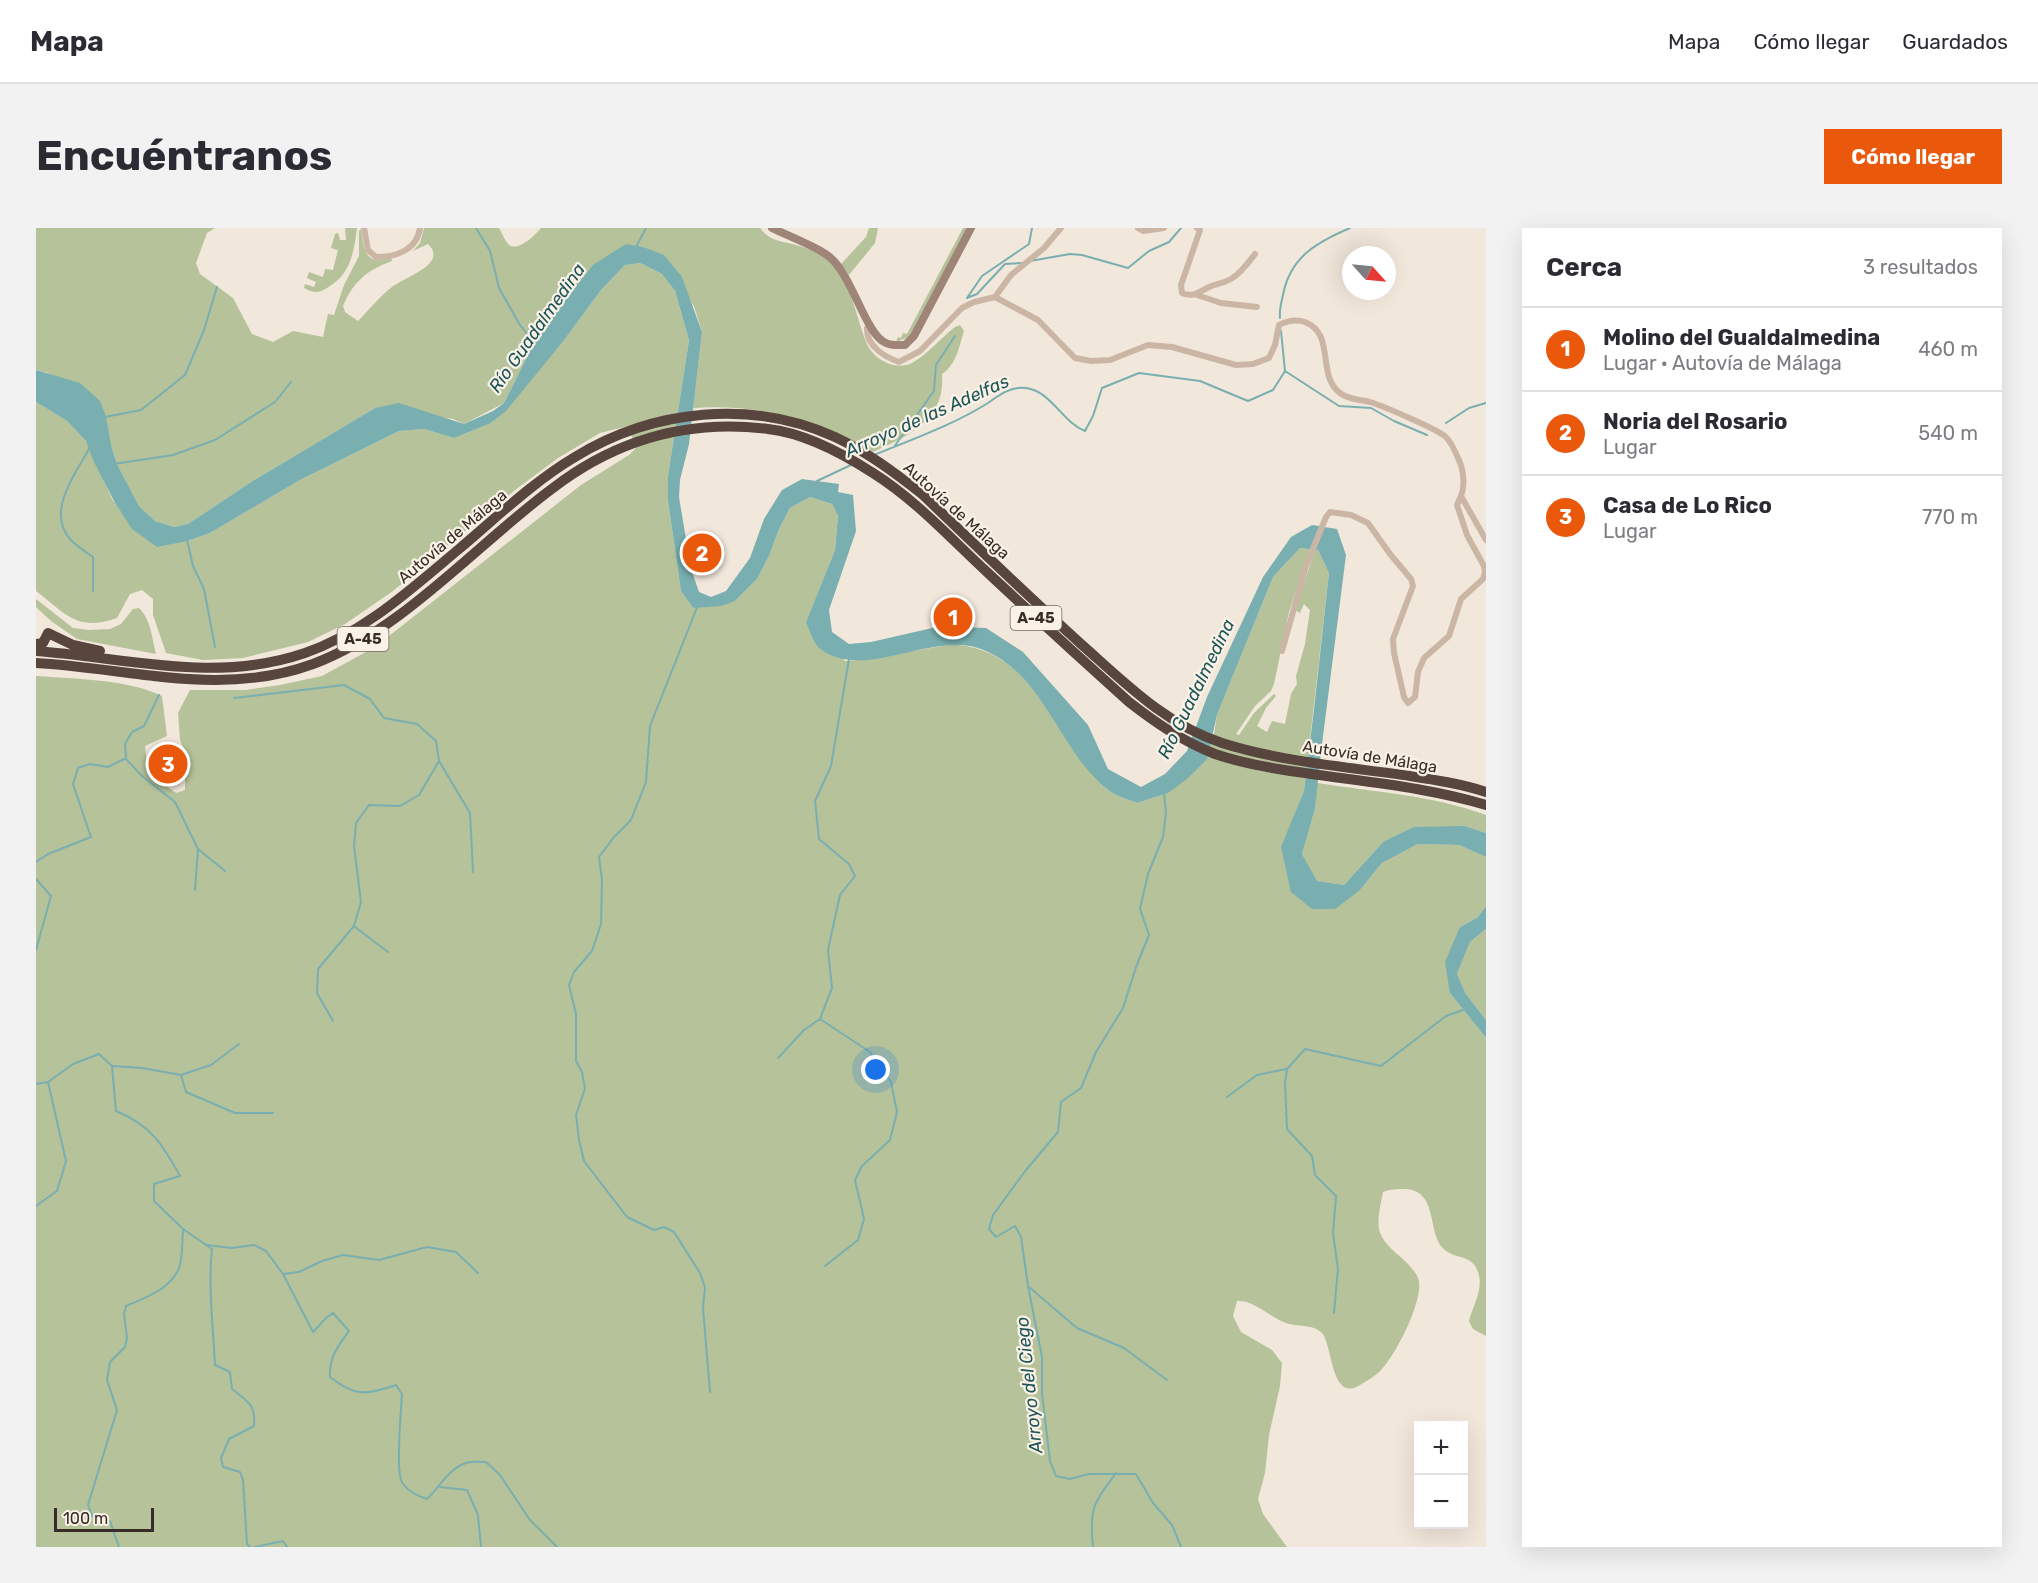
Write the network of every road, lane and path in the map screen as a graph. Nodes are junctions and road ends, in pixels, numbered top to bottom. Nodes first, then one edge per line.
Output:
1 (364, 228) edge
2 (420, 228) edge
3 (772, 228) edge
4 (971, 228) edge
5 (1061, 228) edge
6 (1138, 228) edge
7 (1164, 228) edge
8 (1197, 228) edge
9 (1255, 254) dead end
10 (1197, 295) junction
11 (995, 297) junction
12 (1257, 307) dead end
13 (871, 325) junction
14 (1461, 496) junction
15 (1486, 540) edge
16 (36, 644) edge
17 (36, 651) edge
18 (1282, 651) dead end
19 (122, 661) junction
20 (36, 663) edge
21 (1486, 792) edge
22 (1486, 805) edge

1 - 2 street
3 - 13 street
4 - 13 street
5 - 11 street
6 - 7 street
8 - 10 street
9 - 10 street
10 - 12 street
11 - 13 street
11 - 14 street
14 - 15 street
14 - 18 street
16 - 19 highway
17 - 19 highway, Autovía de Málaga / A-45
19 - 21 highway, Autovía de Málaga / A-45
20 - 22 highway, Autovía de Málaga / A-45

